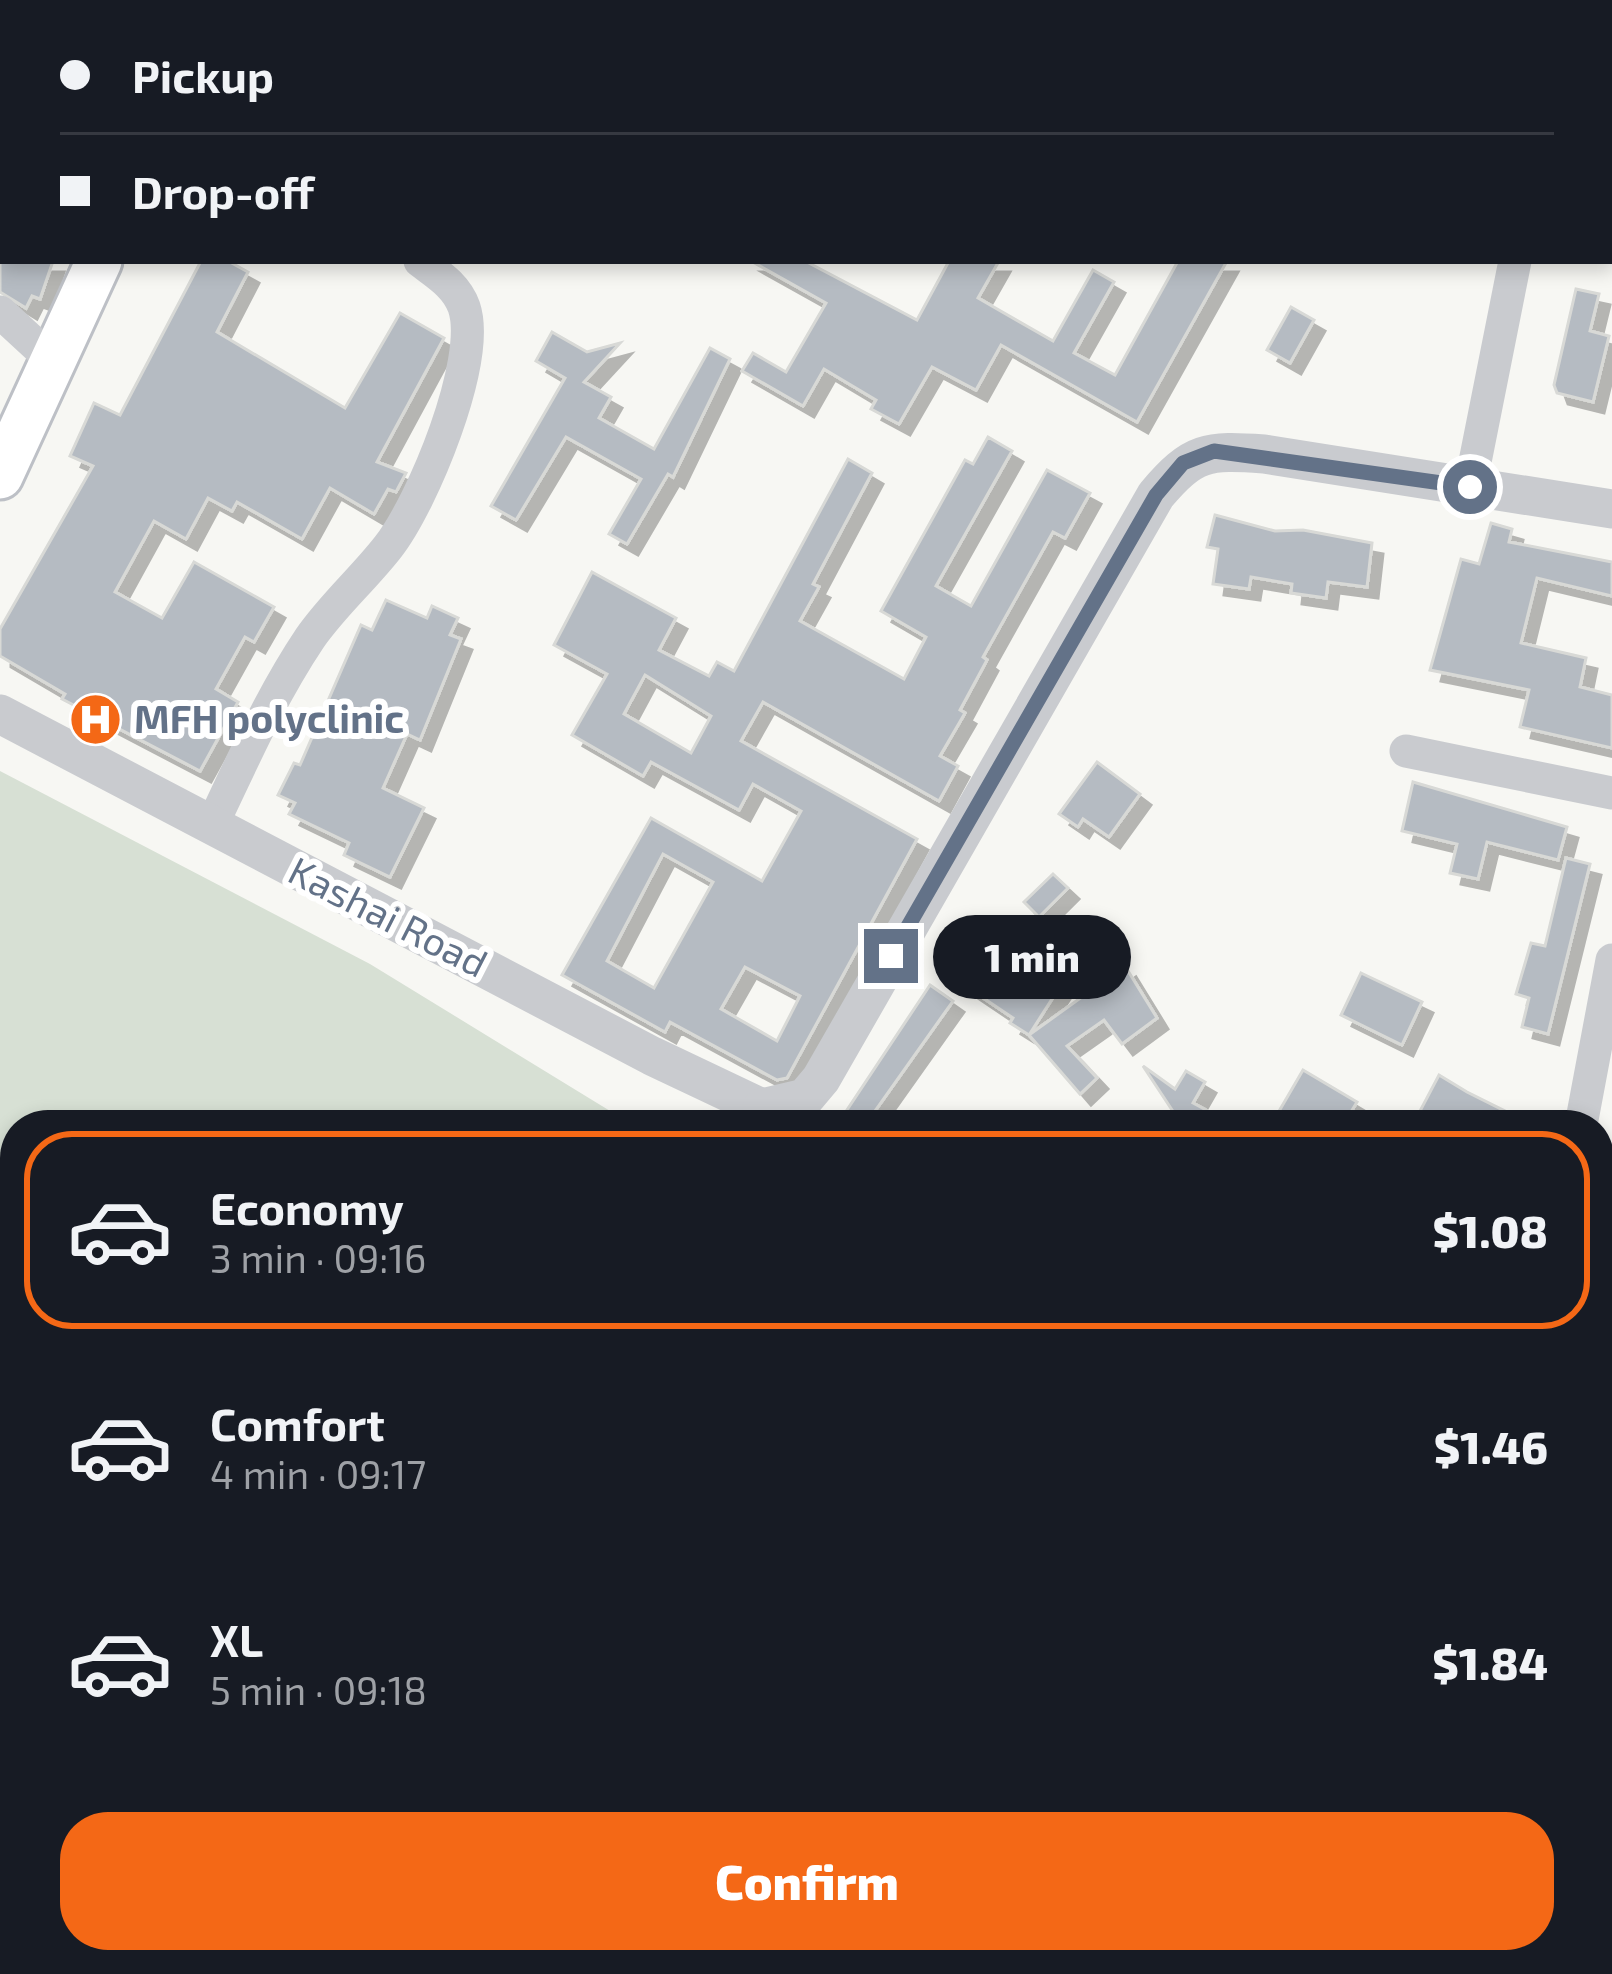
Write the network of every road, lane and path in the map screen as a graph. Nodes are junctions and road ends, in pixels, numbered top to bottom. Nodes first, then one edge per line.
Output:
1 (98, 264) edge
2 (424, 264) edge
3 (1514, 264) edge
4 (0, 312) edge
5 (51, 359) junction
6 (0, 476) edge
7 (1470, 487) junction
8 (1612, 508) edge
9 (0, 714) edge
10 (1406, 751) dead end
11 (1612, 793) edge
12 (212, 825) junction
13 (1612, 960) edge
14 (754, 1110) edge
15 (778, 1110) edge
16 (1584, 1110) edge

1 - 5 main road
2 - 12 street
3 - 7 street
4 - 5 street
5 - 6 main road
7 - 8 street
7 - 15 street
9 - 12 street, Kashai Road
10 - 11 street
12 - 14 street, Kashai Road
13 - 16 street

